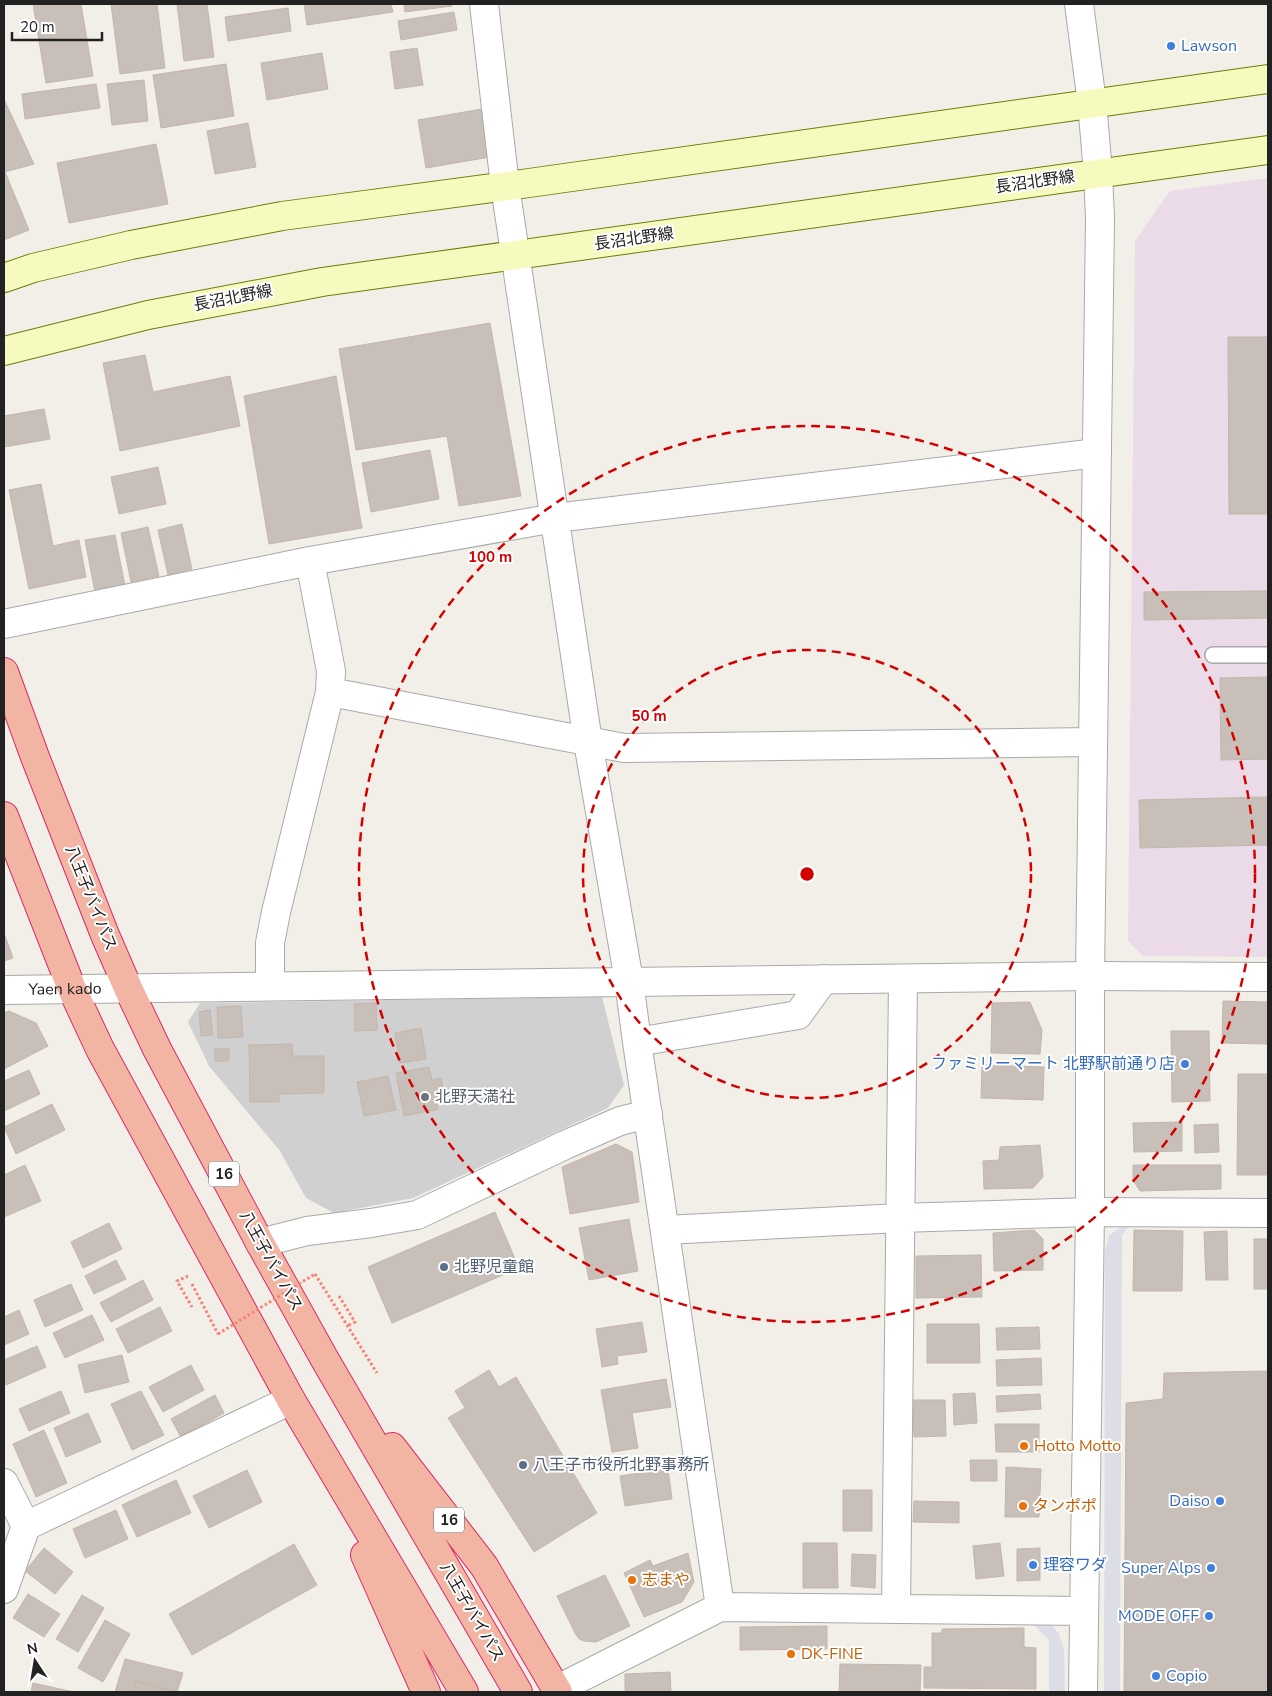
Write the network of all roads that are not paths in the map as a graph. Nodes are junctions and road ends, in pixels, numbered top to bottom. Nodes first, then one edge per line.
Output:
1 (484, 4) edge
2 (1079, 4) edge
3 (1268, 79) edge
4 (1092, 103) junction
5 (1268, 150) edge
6 (1098, 173) junction
7 (505, 186) junction
8 (516, 255) junction
9 (4, 278) edge
10 (9, 347) edge
11 (1097, 453) junction
12 (555, 518) junction
13 (310, 561) junction
14 (4, 624) edge
15 (1213, 655) dead end
16 (1268, 656) edge
17 (4, 672) edge
18 (330, 692) junction
19 (588, 742) junction
20 (1093, 742) junction
21 (4, 816) edge
22 (1090, 976) junction
23 (1268, 977) edge
24 (824, 979) junction
25 (903, 979) junction
26 (629, 981) junction
27 (270, 986) junction
28 (128, 988) junction
29 (72, 989) junction
30 (4, 990) edge
31 (637, 1042) junction
32 (648, 1114) junction
33 (1090, 1212) junction
34 (1268, 1213) edge
35 (900, 1218) junction
36 (665, 1230) junction
37 (260, 1243) junction
38 (324, 1358) junction
39 (291, 1400) junction
40 (322, 1455) junction
41 (4, 1483) edge
42 (26, 1526) junction
43 (4, 1589) edge
44 (720, 1606) junction
45 (896, 1609) junction
46 (1084, 1611) junction
47 (557, 1691) edge
48 (426, 1692) edge
49 (464, 1692) edge
50 (518, 1692) edge
51 (1083, 1692) edge

1 - 7 street
2 - 4 street
3 - 4 main road
4 - 6 street
4 - 7 main road
5 - 6 main road, 長沼北野線
6 - 8 main road, 長沼北野線
6 - 11 street
7 - 8 street
7 - 9 main road
8 - 10 main road, 長沼北野線
8 - 12 street
11 - 12 street
11 - 20 street
12 - 13 street
12 - 19 street
13 - 14 street
13 - 18 street
15 - 16 lane
17 - 28 highway, 八王子バイパス / 16
18 - 19 street
18 - 27 street
19 - 20 street
19 - 26 street
20 - 22 street
21 - 29 highway
22 - 23 street, Yaen kado
22 - 25 street, Yaen kado
22 - 33 street
24 - 25 street, Yaen kado
24 - 26 street, Yaen kado
24 - 31 street
25 - 35 street
26 - 27 street, Yaen kado
26 - 31 street
27 - 28 street, Yaen kado
28 - 29 street, Yaen kado
28 - 37 highway, 八王子バイパス / 16
29 - 30 street, Yaen kado
29 - 39 highway
31 - 32 street
32 - 36 street
32 - 37 street
33 - 34 street
33 - 35 street
33 - 46 street
35 - 36 street
35 - 45 street
36 - 44 street
37 - 38 highway, 八王子バイパス / 16
38 - 47 highway, 16
38 - 50 highway, 八王子バイパス / 16
39 - 40 highway
39 - 42 street
40 - 48 highway
40 - 49 highway
41 - 42 street
42 - 43 street
44 - 45 street
44 - 47 street
45 - 46 street
46 - 51 street

